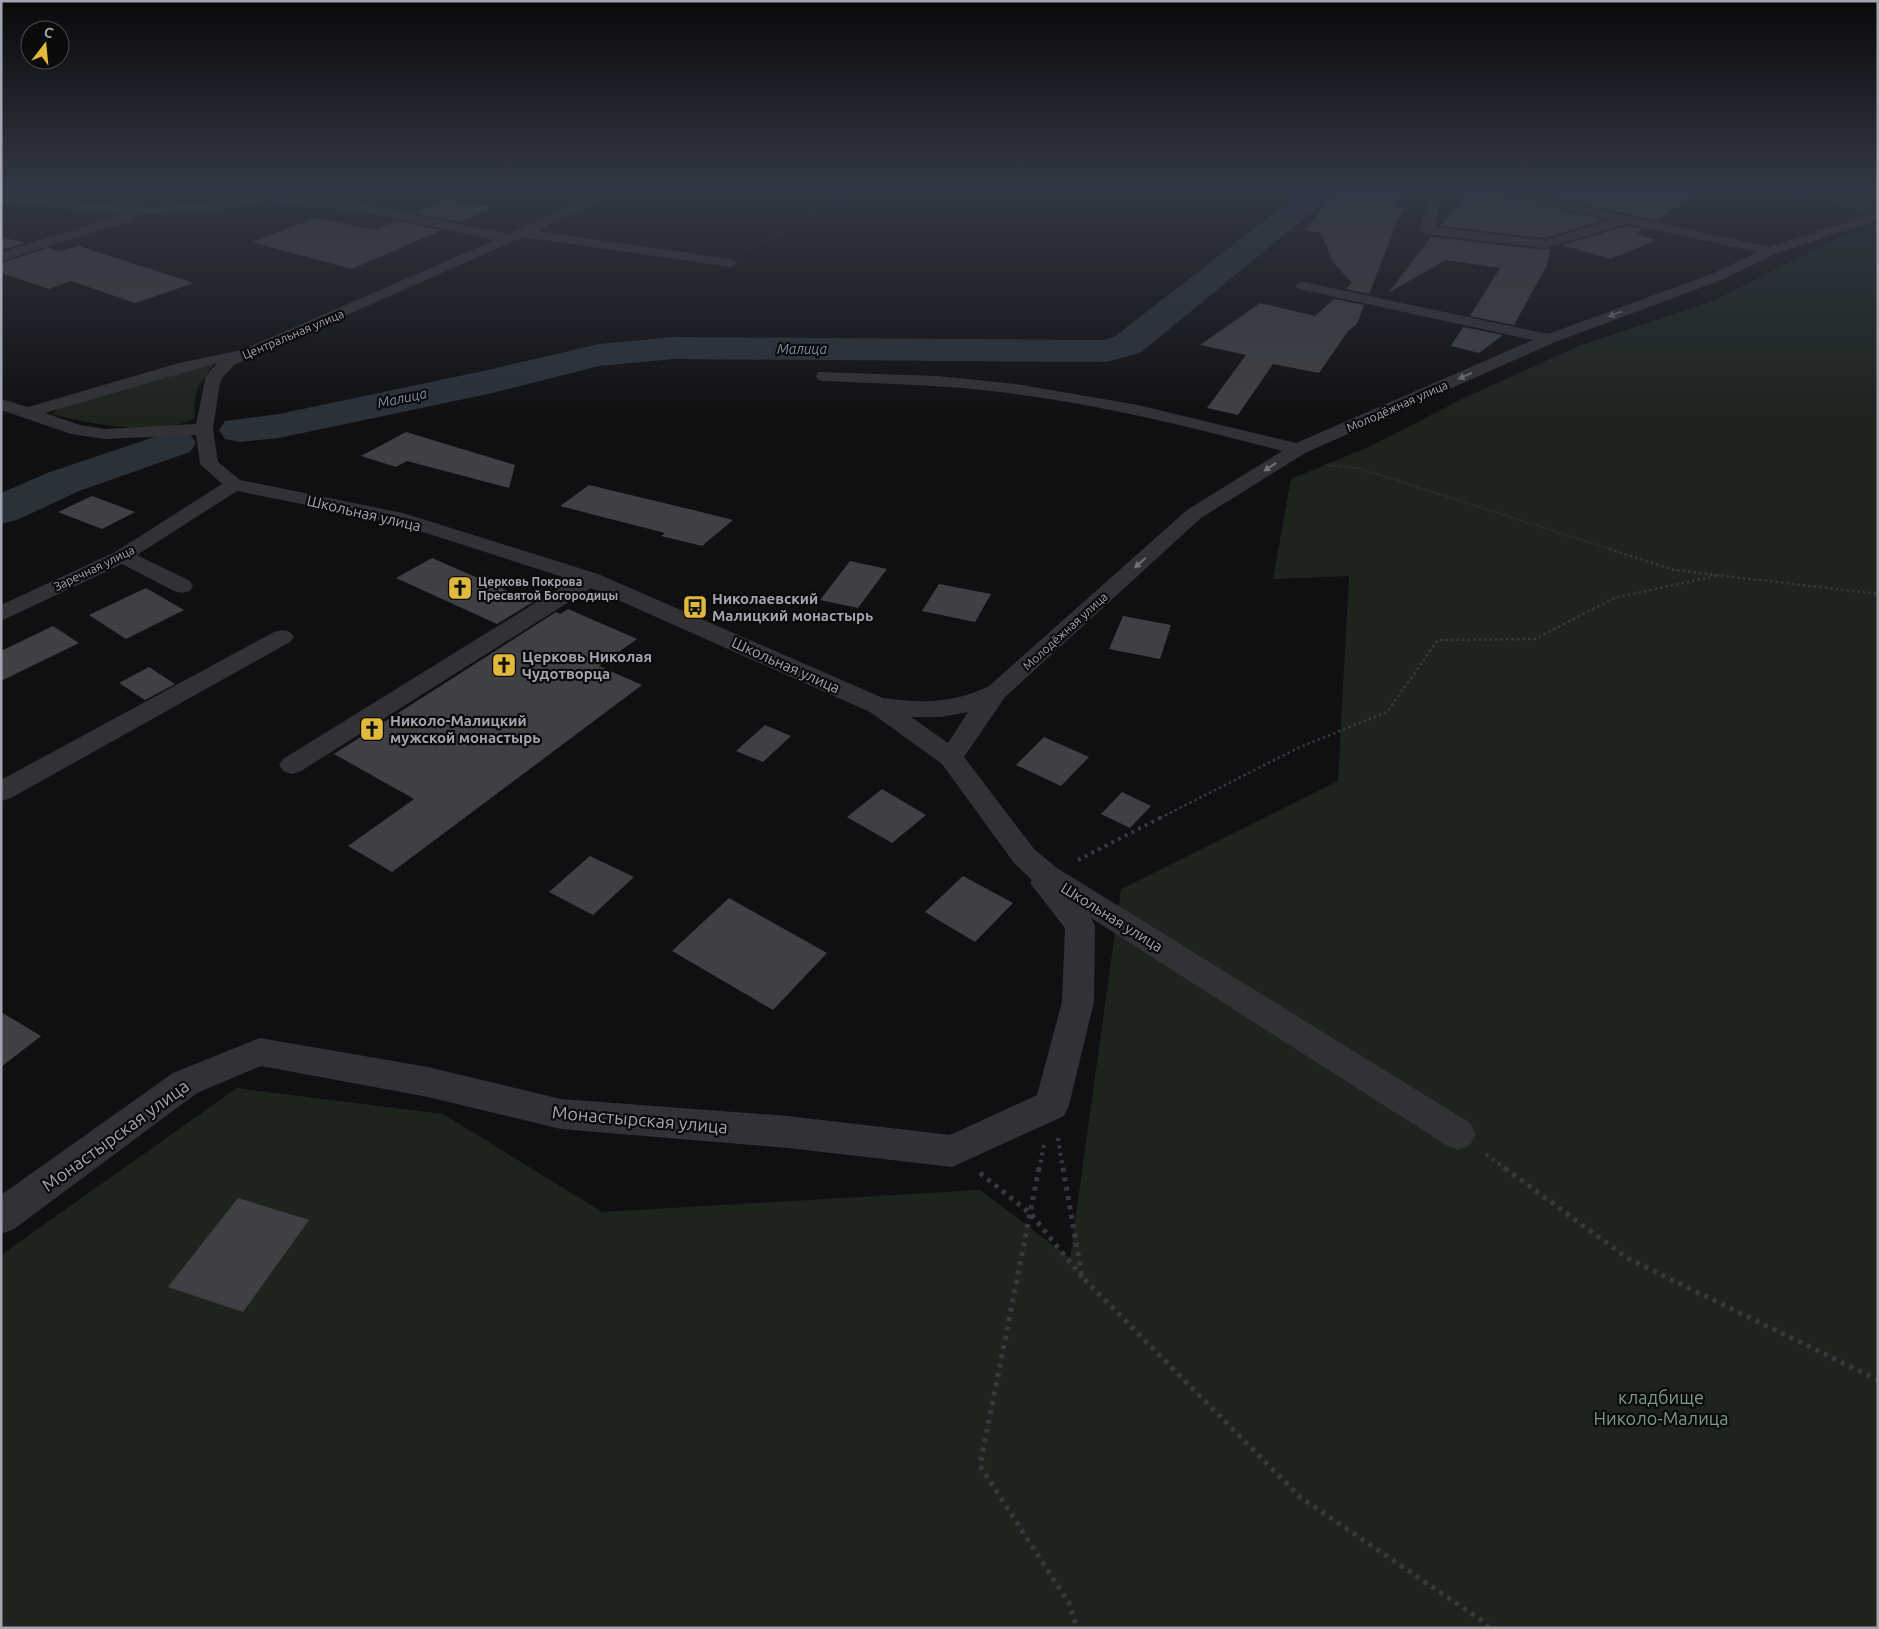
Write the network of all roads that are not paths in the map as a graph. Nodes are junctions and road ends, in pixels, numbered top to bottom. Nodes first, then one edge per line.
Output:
1 (449, 265) edge
2 (1741, 265) edge
3 (1303, 286) dead end
4 (1549, 339) junction
5 (247, 353) junction
6 (824, 376) dead end
7 (1, 404) edge
8 (26, 413) junction
9 (204, 429) junction
10 (1298, 449) junction
11 (234, 485) junction
12 (122, 556) junction
13 (590, 579) junction
14 (182, 586) dead end
15 (1, 614) edge
16 (282, 637) dead end
17 (998, 691) junction
18 (879, 706) junction
19 (951, 758) junction
20 (292, 765) dead end
21 (1, 792) edge
22 (1035, 866) junction
23 (1458, 1134) road end
24 (1, 1217) edge

1 - 5 street, Центральная улица
2 -> 4 street, Молодёжная улица
3 - 4 street
4 -> 10 street, Молодёжная улица
5 - 8 street
5 - 9 street, Центральная улица
6 - 10 street
7 - 8 street
8 - 9 street
9 - 11 street, Школьная улица
10 -> 17 street, Молодёжная улица
11 - 12 street, Заречная улица
11 - 13 street, Школьная улица
12 - 14 street
12 - 15 street, Заречная улица
13 - 18 street, Школьная улица
13 - 20 street
16 - 21 street
17 - 18 street, Молодёжная улица
17 - 19 street, Молодёжная улица
18 - 19 street, Школьная улица
19 - 22 street, Школьная улица
22 - 23 street, Школьная улица
22 - 24 street, Монастырская улица

